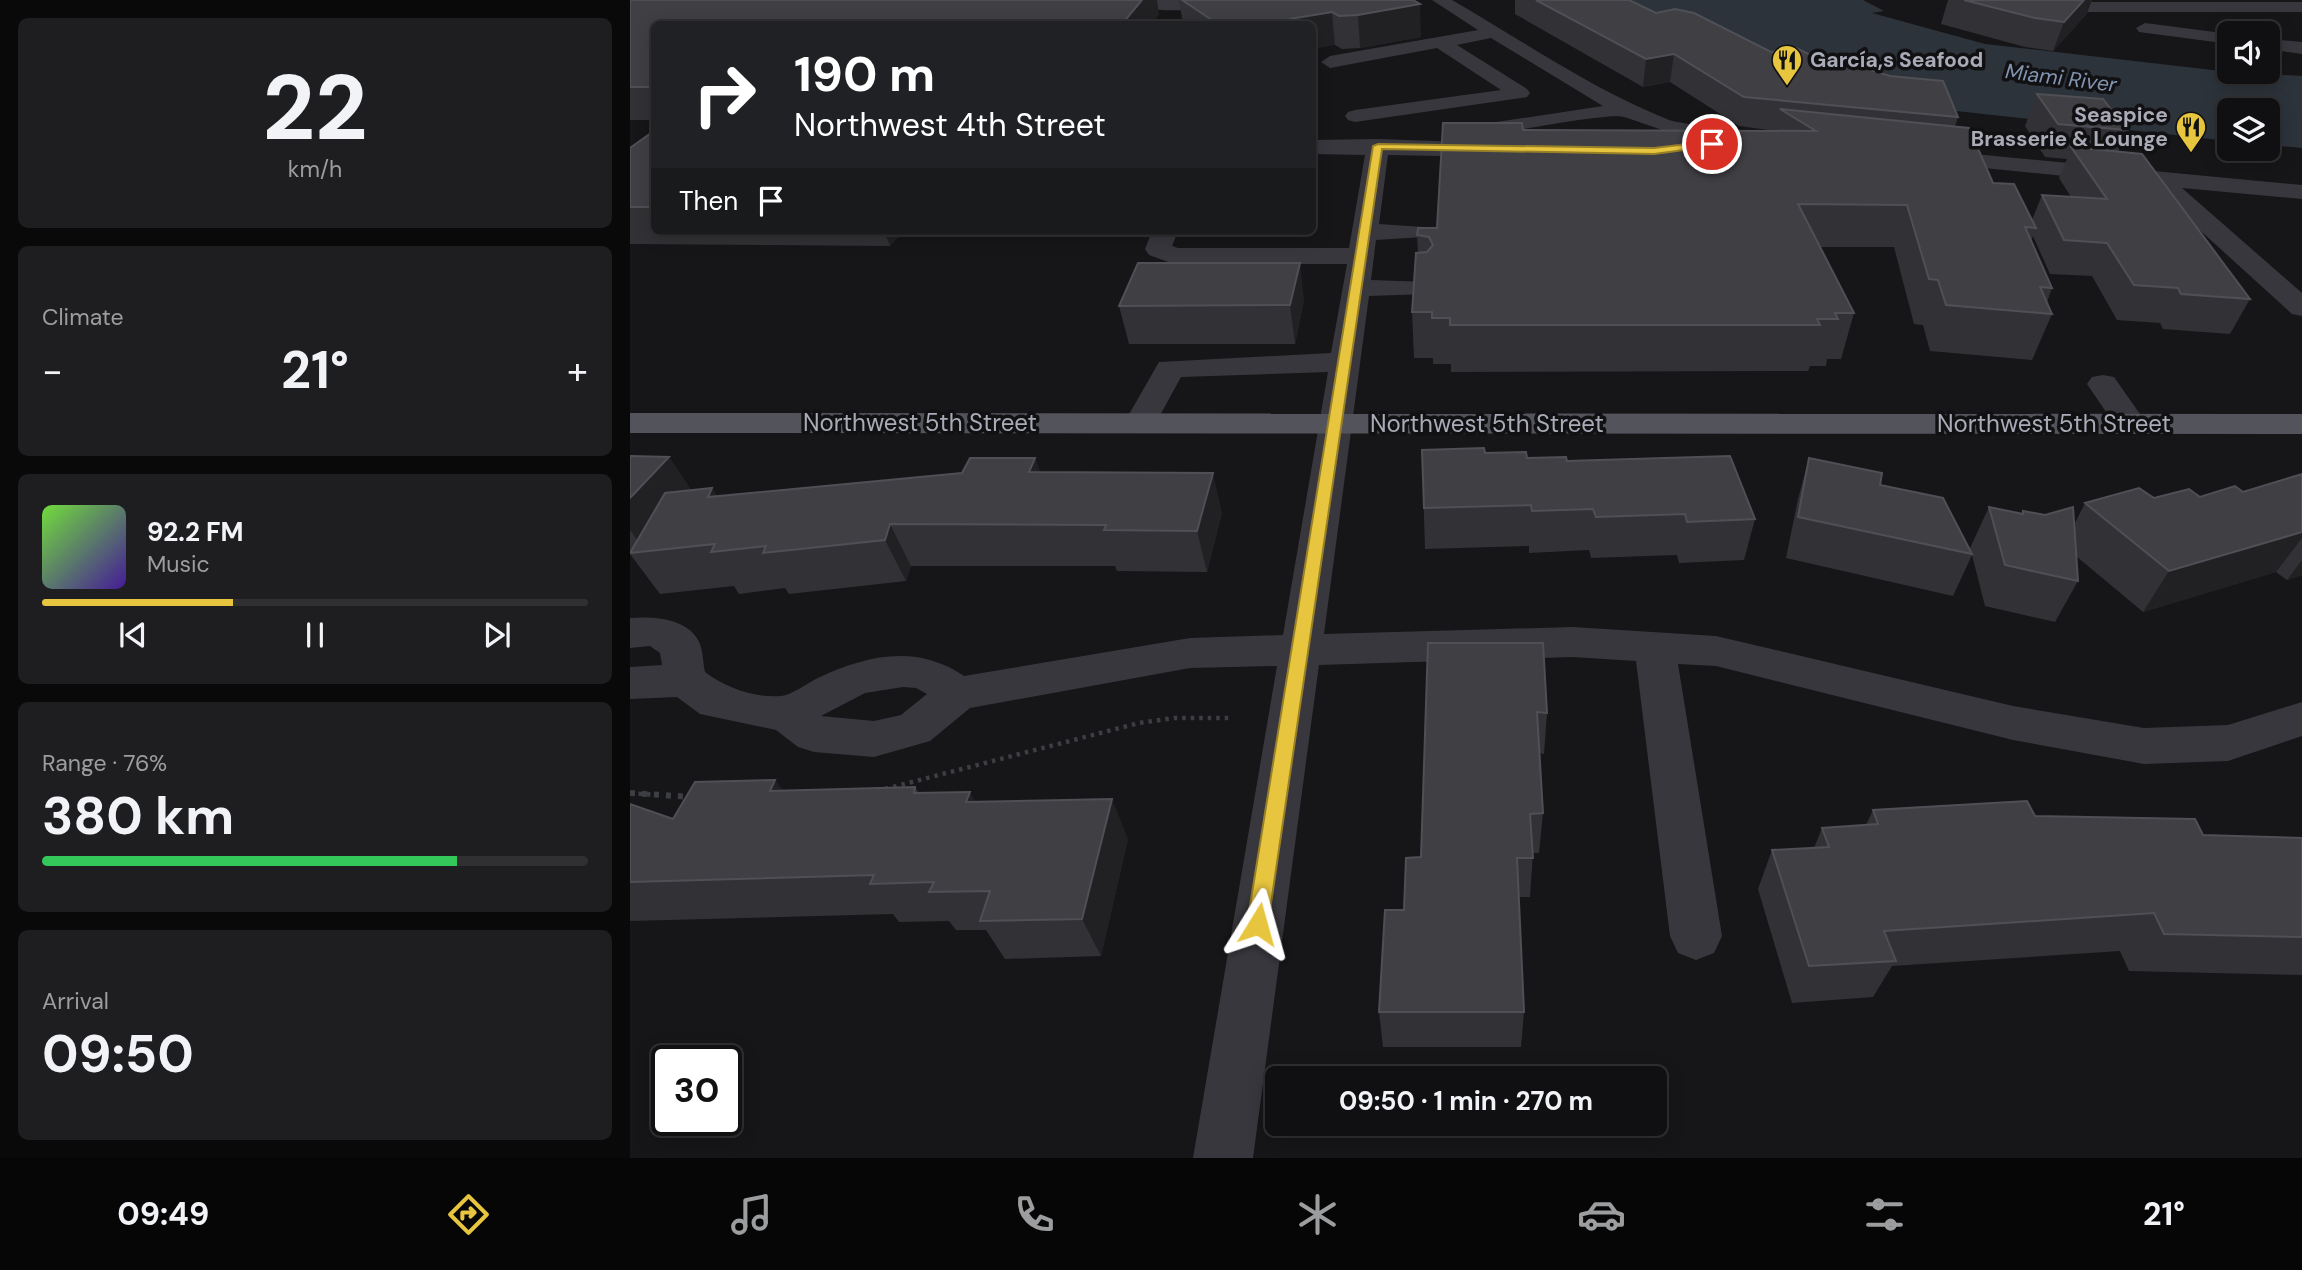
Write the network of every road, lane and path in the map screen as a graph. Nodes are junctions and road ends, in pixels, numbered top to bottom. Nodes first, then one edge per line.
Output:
1 (1260, 0) edge
2 (1481, 1) edge
3 (1446, 3) edge
4 (1087, 4) edge
5 (1168, 4) junction
6 (2019, 5) edge
7 (2302, 7) edge
8 (2036, 10) junction
9 (1156, 21) edge
10 (1496, 32) junction
11 (2217, 37) edge
12 (1440, 42) junction
13 (2280, 45) edge
14 (2302, 48) edge
15 (1348, 76) dead end
16 (1623, 109) junction
17 (1758, 140) edge
18 (1378, 146) junction
19 (1316, 147) edge
20 (1339, 147) junction
21 (1516, 150) edge
22 (1904, 154) edge
23 (2007, 164) junction
24 (2161, 178) junction
25 (2292, 191) edge
26 (2005, 192) edge
27 (2302, 213) edge
28 (1414, 232) edge
29 (1163, 235) edge
30 (1363, 244) junction
31 (1356, 288) junction
32 (1418, 288) edge
33 (2302, 308) edge
34 (1345, 362) junction
35 (2103, 384) dead end
36 (630, 423) edge
37 (1140, 423) junction
38 (2131, 424) junction
39 (2302, 424) edge
40 (1335, 425) junction
41 (630, 633) edge
42 (1655, 648) junction
43 (1298, 652) junction
44 (685, 680) junction
45 (630, 683) edge
46 (958, 694) junction
47 (787, 715) junction
48 (2302, 719) edge
49 (1696, 936) dead end
50 (1223, 1158) edge

1 - 5 street
2 - 3 street
3 - 10 street
4 - 5 street
5 - 9 street
6 - 8 street
7 - 8 street
8 - 11 street
10 - 12 street
10 - 16 street
12 - 15 street
12 - 20 street
13 - 14 street
16 - 17 street
16 - 18 street
18 - 20 street
18 - 21 street
18 - 30 street
19 - 20 street
22 - 23 street
23 - 24 street
23 - 26 street
24 - 25 street
24 - 33 street
25 - 27 street
28 - 30 street
29 - 30 street
30 - 31 street
31 - 32 street
31 - 34 street
34 - 37 street
34 - 40 street
35 - 38 street
36 - 37 main road, Northwest 5th Street
37 - 40 main road, Northwest 5th Street
38 - 39 main road, Northwest 5th Street
38 - 40 main road, Northwest 5th Street
40 - 43 street
41 - 44 street
42 - 43 street
42 - 48 street
42 - 49 street
43 - 46 street
43 - 50 street
44 - 45 street
44 - 47 street
46 - 47 street
46 - 47 street

